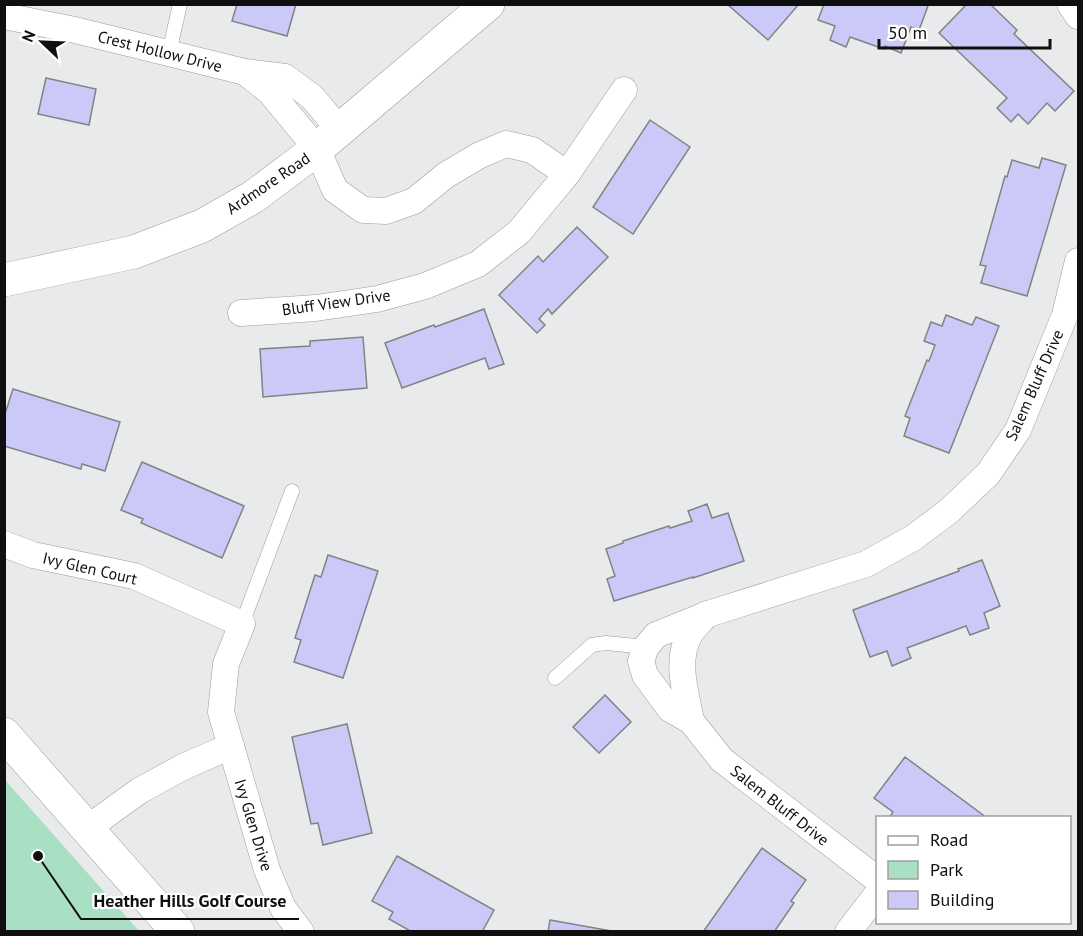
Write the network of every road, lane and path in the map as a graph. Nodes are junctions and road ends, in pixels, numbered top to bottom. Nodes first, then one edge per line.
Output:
1 (180, 4) edge
2 (488, 4) edge
3 (1070, 4) edge
4 (4, 16) edge
5 (1078, 16) edge
6 (169, 53) junction
7 (624, 90) dead end
8 (329, 140) junction
9 (567, 174) junction
10 (1078, 261) edge
11 (4, 280) edge
12 (241, 313) dead end
13 (292, 491) dead end
14 (4, 544) edge
15 (708, 614) junction
16 (242, 624) junction
17 (646, 646) junction
18 (555, 678) dead end
19 (691, 721) junction
20 (4, 734) edge
21 (231, 746) junction
22 (88, 828) junction
23 (876, 878) edge
24 (876, 897) edge
25 (178, 932) edge
26 (301, 932) edge
27 (848, 932) edge

1 - 6 lane
2 - 8 street, Ardmore Road
3 - 5 street
4 - 6 street, Crest Hollow Drive
6 - 8 street, Crest Hollow Drive
7 - 9 street, Bluff View Drive
8 - 9 street
8 - 11 street, Ardmore Road
9 - 12 street, Bluff View Drive
10 - 15 street, Salem Bluff Drive
13 - 16 lane
14 - 16 street, Ivy Glen Court
15 - 17 street, Salem Bluff Drive
15 - 19 street, Salem Bluff Drive
16 - 21 street, Ivy Glen Drive
17 - 18 lane
17 - 19 street, Salem Bluff Drive
19 - 23 street, Salem Bluff Drive
20 - 22 street
21 - 22 street
21 - 26 street, Ivy Glen Drive
22 - 25 street
24 - 27 street

